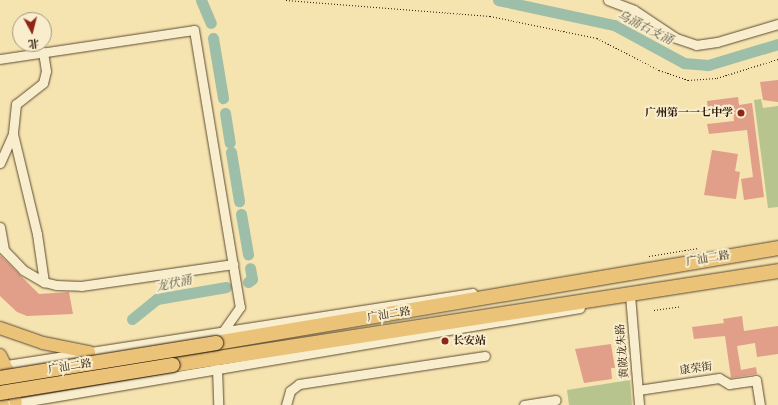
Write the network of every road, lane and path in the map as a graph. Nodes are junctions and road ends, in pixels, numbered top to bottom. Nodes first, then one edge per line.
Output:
1 (286, 0) edge
2 (608, 0) edge
3 (778, 24) edge
4 (52, 51) edge
5 (43, 52) joint
6 (0, 59) edge
7 (778, 59) edge
8 (13, 134) junction
9 (0, 159) edge
10 (0, 227) edge
11 (2, 248) edge
12 (698, 248) dead end
13 (778, 248) edge
14 (649, 256) dead end
15 (233, 264) junction
16 (778, 271) edge
17 (44, 282) junction
18 (630, 295) junction
19 (681, 306) dead end
20 (654, 310) dead end
21 (0, 328) edge
22 (220, 337) junction
23 (89, 352) junction
24 (485, 356) dead end
25 (47, 359) junction
26 (2, 362) edge
27 (217, 368) junction
28 (0, 378) edge
29 (638, 390) junction
30 (0, 393) edge
31 (54, 397) junction
32 (556, 400) dead end
33 (10, 405) edge
34 (218, 405) edge
35 (286, 405) edge
36 (524, 405) edge
37 (639, 405) edge
38 (760, 405) edge

1 - 7 path
2 - 3 street
4 - 15 street
5 - 6 street
5 - 8 street
8 - 9 street
8 - 17 street
10 - 11 street
11 - 17 street
12 - 14 path
13 - 22 highway, 广汕二路
15 - 17 street
15 - 22 street
16 - 18 highway, 广汕二路
18 - 27 street
18 - 29 street, 黄陂龙朱路
18 - 30 highway, 广汕二路, bridge
19 - 20 path
21 - 23 main road
22 - 23 street
22 - 28 highway, 广汕二路, bridge
23 - 25 street
24 - 35 street
25 - 26 street
25 - 31 street
26 - 33 main road
27 - 31 street
27 - 34 street
29 - 37 street, 黄陂龙朱路
29 - 38 street, 康荣街
30 - 33 main road
31 - 33 street
32 - 36 street

